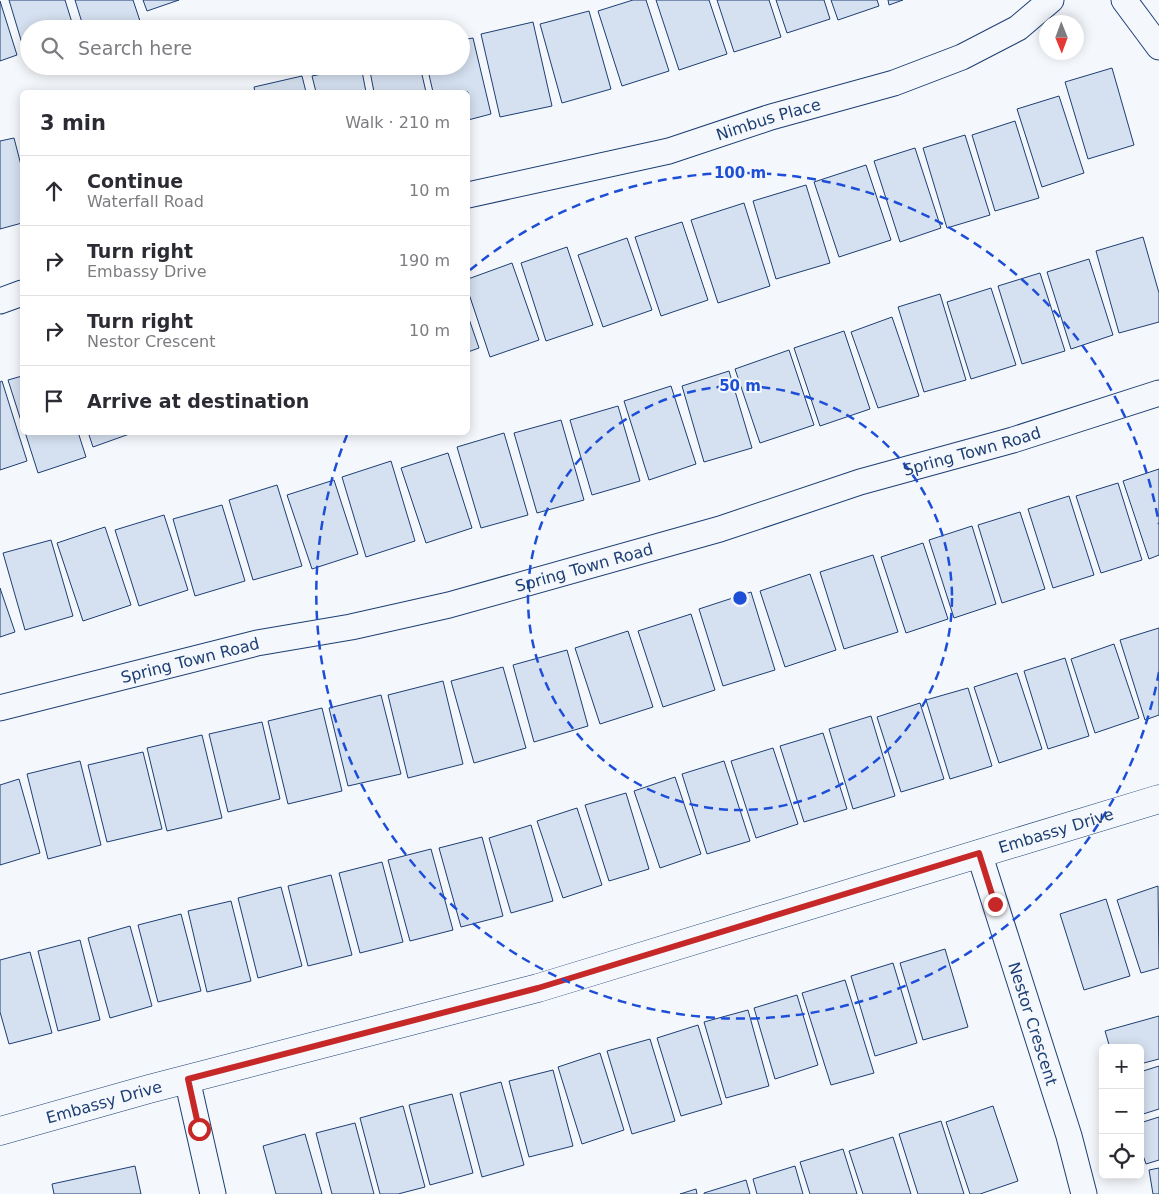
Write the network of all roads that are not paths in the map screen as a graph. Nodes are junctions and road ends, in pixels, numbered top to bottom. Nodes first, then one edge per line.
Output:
1 (1051, 0) edge
2 (1124, 0) edge
3 (1159, 46) edge
4 (470, 195) edge
5 (20, 295) edge
6 (0, 301) edge
7 (1159, 393) edge
8 (0, 708) edge
9 (1159, 798) edge
10 (979, 853) junction
11 (188, 1079) junction
12 (0, 1131) edge
13 (213, 1194) edge
14 (1084, 1194) edge

1 - 4 street, Nimbus Place
2 - 3 street
5 - 6 street
7 - 8 street, Spring Town Road
9 - 10 street, Embassy Drive
10 - 11 street, Embassy Drive
10 - 14 street, Nestor Crescent
11 - 12 street, Embassy Drive
11 - 13 street

